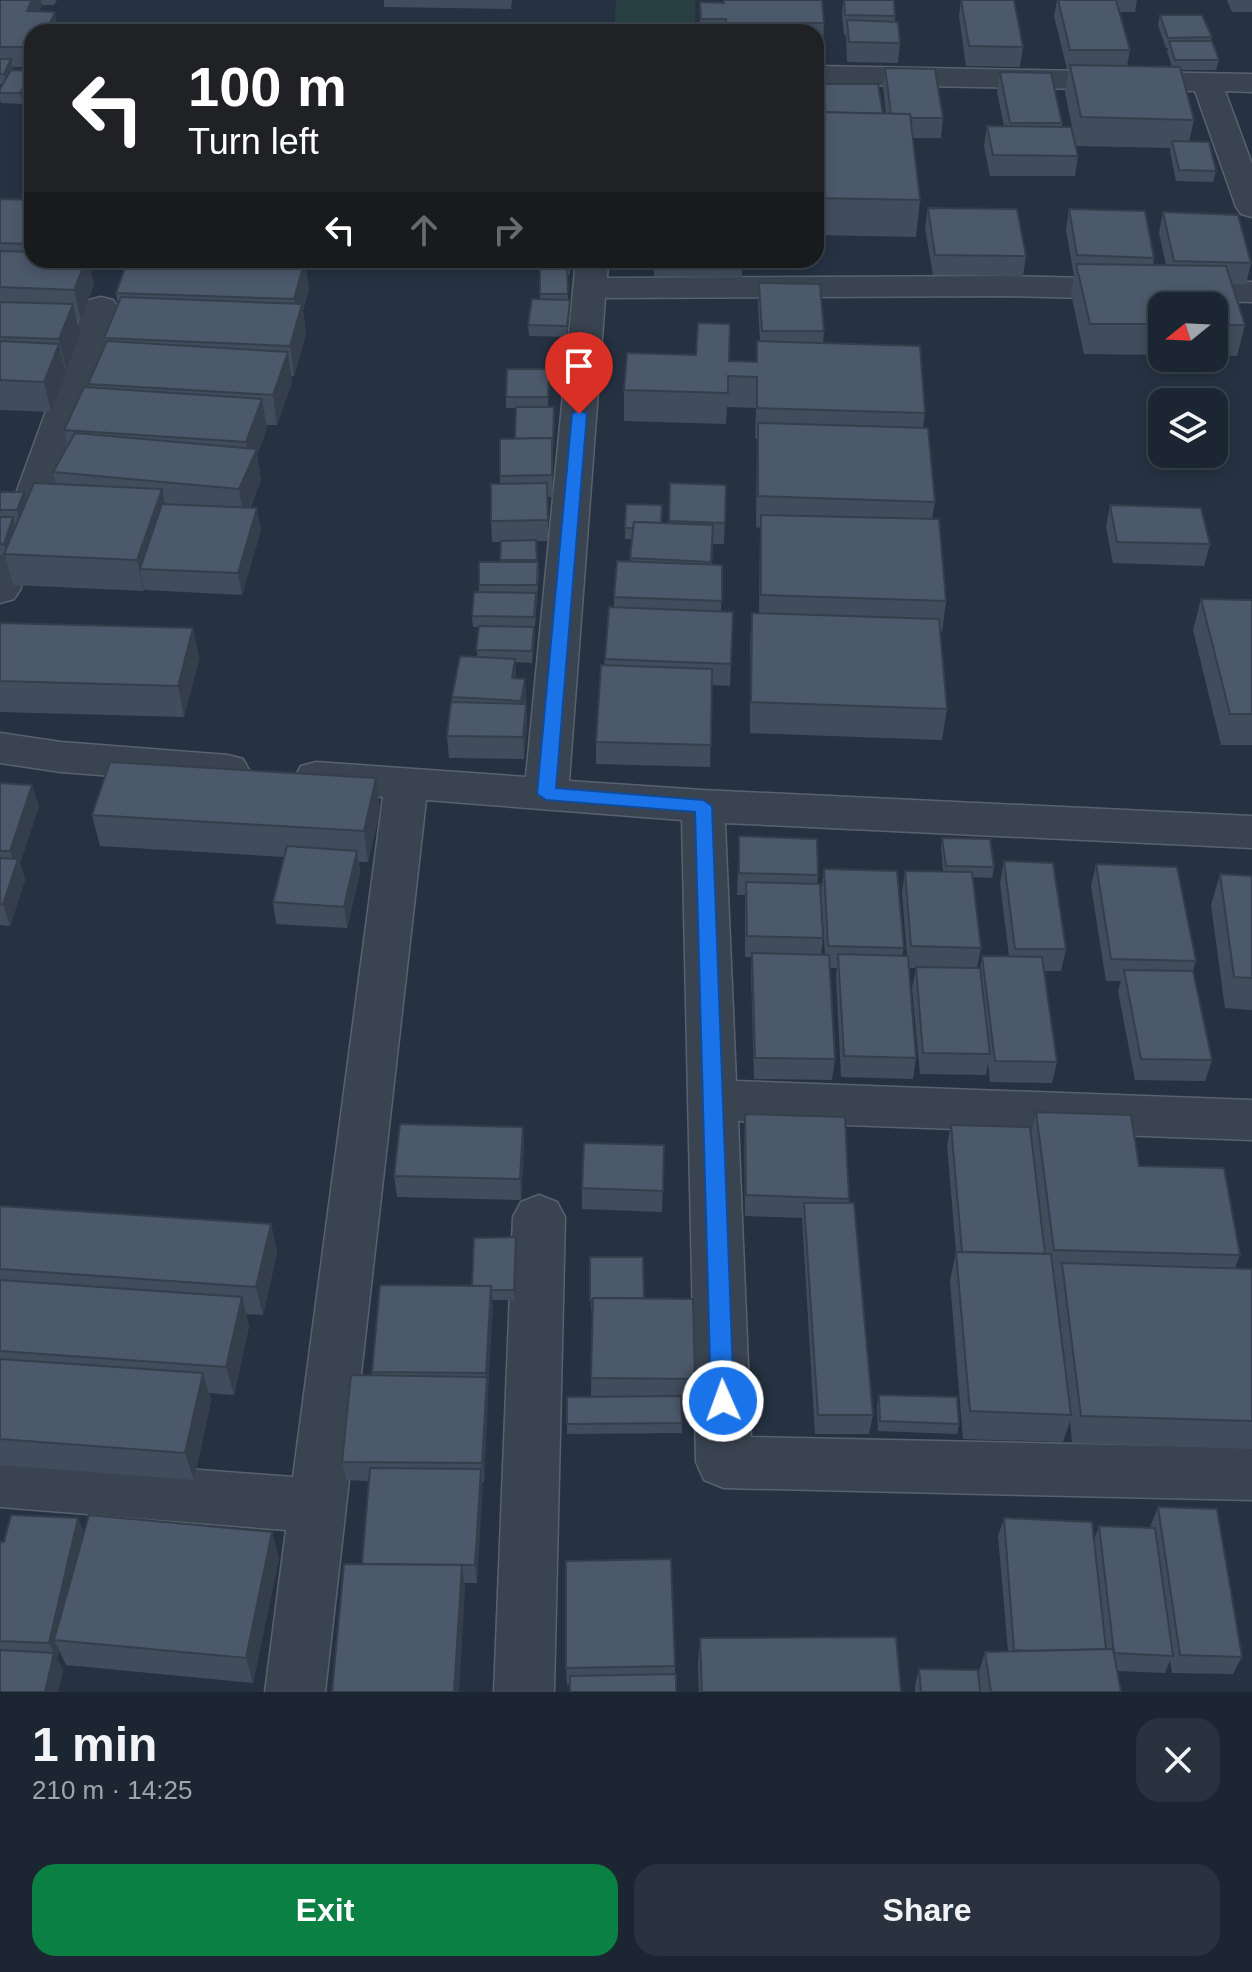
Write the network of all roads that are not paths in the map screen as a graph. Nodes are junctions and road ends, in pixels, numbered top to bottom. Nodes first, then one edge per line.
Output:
1 (824, 75) edge
2 (1207, 83) junction
3 (1252, 83) edge
4 (1252, 207) edge
5 (592, 274) edge
6 (1252, 292) edge
7 (101, 307) dead end
8 (0, 590) edge
9 (0, 748) edge
10 (406, 785) junction
11 (546, 794) junction
12 (703, 806) junction
13 (1252, 832) edge
14 (714, 1100) junction
15 (1252, 1120) edge
16 (539, 1217) dead end
17 (1252, 1474) edge
18 (0, 1481) edge
19 (318, 1506) junction
20 (295, 1692) edge
21 (524, 1692) edge

1 - 2 street
2 - 3 street
2 - 4 street
5 - 6 street
5 - 11 street
7 - 8 street
9 - 10 street
10 - 11 street
10 - 19 street
11 - 12 street
12 - 13 street
12 - 14 street
14 - 15 street
14 - 17 street
16 - 21 street
18 - 19 street
19 - 20 street

